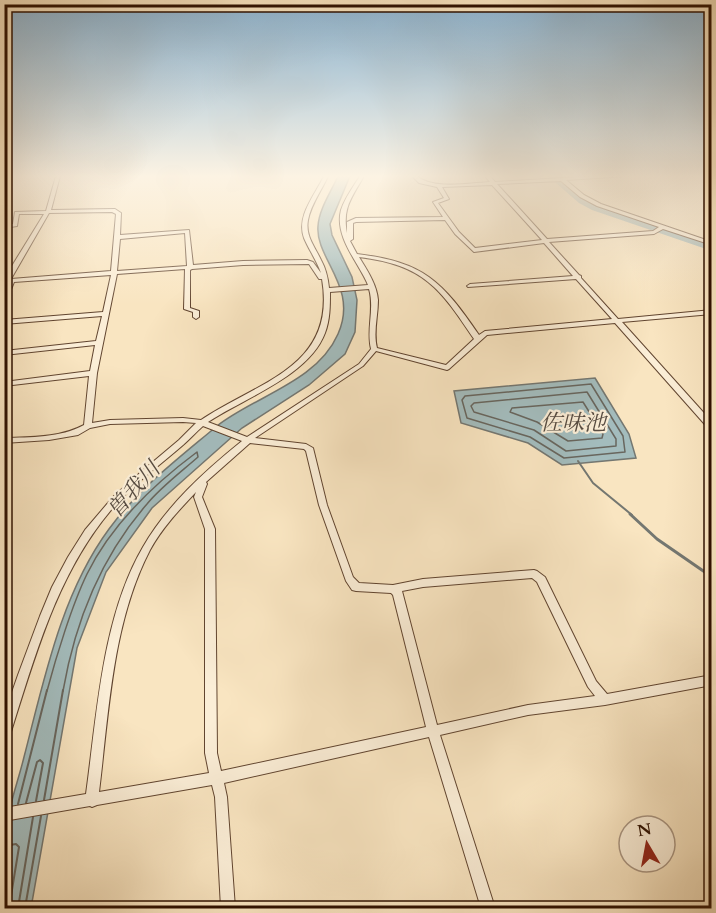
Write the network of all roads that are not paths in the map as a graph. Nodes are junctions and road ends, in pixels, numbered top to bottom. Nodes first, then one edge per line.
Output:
1 (446, 218) edge
2 (16, 219) edge
3 (44, 219) edge
4 (119, 219) edge
5 (307, 219) edge
6 (344, 219) edge
7 (431, 219) edge
8 (526, 219) edge
9 (637, 219) edge
10 (4, 226) edge
11 (662, 228) junction
12 (119, 237) junction
13 (348, 241) junction
14 (546, 241) junction
15 (711, 244) edge
16 (355, 255) junction
17 (188, 268) junction
18 (114, 274) junction
19 (579, 277) junction
20 (7, 281) edge
21 (470, 286) dead end
22 (369, 287) junction
23 (328, 288) junction
24 (4, 299) edge
25 (711, 312) edge
26 (105, 314) junction
27 (196, 317) dead end
28 (617, 321) junction
29 (4, 322) edge
30 (477, 338) junction
31 (99, 343) junction
32 (374, 349) junction
33 (4, 353) edge
34 (93, 373) junction
35 (4, 384) edge
36 (205, 424) junction
37 (88, 426) junction
38 (711, 427) edge
39 (246, 440) junction
40 (4, 441) edge
41 (207, 475) junction
42 (393, 589) junction
43 (711, 680) edge
44 (605, 700) junction
45 (432, 729) junction
46 (4, 735) edge
47 (218, 778) junction
48 (92, 801) junction
49 (4, 815) edge
50 (228, 909) edge
51 (488, 909) edge

1 - 14 street
2 - 10 street
3 - 20 street
4 - 12 street
5 - 23 street
6 - 13 street
7 - 13 street
8 - 14 street
9 - 11 street
11 - 14 street
11 - 15 street
12 - 17 street
12 - 18 street
13 - 16 street
14 - 19 street
16 - 22 street
16 - 30 street
17 - 18 street
17 - 23 street
17 - 27 street
18 - 20 street
18 - 26 street
19 - 21 street
19 - 28 street
20 - 24 street
22 - 23 street
22 - 32 street
23 - 36 street
25 - 28 street
26 - 29 street
26 - 31 street
28 - 30 street
28 - 38 street
30 - 32 street
31 - 33 street
31 - 34 street
32 - 39 street
34 - 35 street
34 - 37 street
36 - 37 street
36 - 39 street
36 - 46 street
37 - 40 street
39 - 41 street
39 - 42 street
41 - 47 street
41 - 48 street
42 - 44 street
42 - 45 street
43 - 44 street
44 - 45 street
45 - 47 street
45 - 51 street
47 - 48 street
47 - 50 street
48 - 49 street

